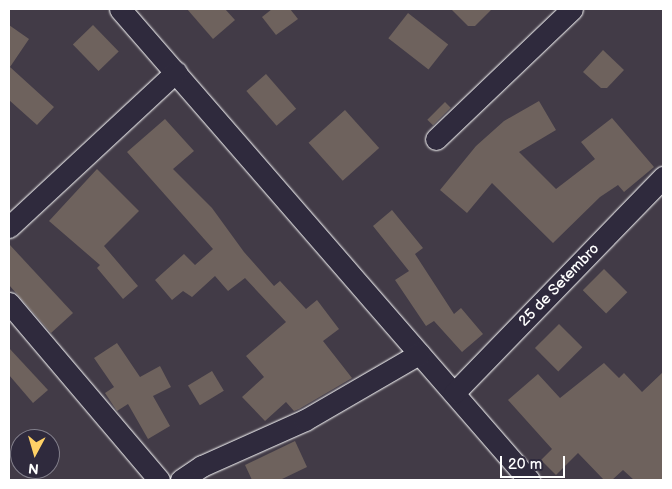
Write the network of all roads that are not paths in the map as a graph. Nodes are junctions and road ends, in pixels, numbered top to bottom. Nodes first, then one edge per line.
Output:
1 (120, 9) edge
2 (572, 9) edge
3 (176, 72) junction
4 (436, 139) dead end
5 (663, 177) edge
6 (9, 227) edge
7 (9, 303) edge
8 (419, 354) junction
9 (454, 393) junction
10 (159, 480) edge
11 (181, 480) edge
12 (529, 480) edge

1 - 3 street
2 - 4 street
3 - 6 street
3 - 8 street
5 - 9 street, 25 de Setembro
7 - 10 street
8 - 9 street
8 - 11 street
9 - 12 street

